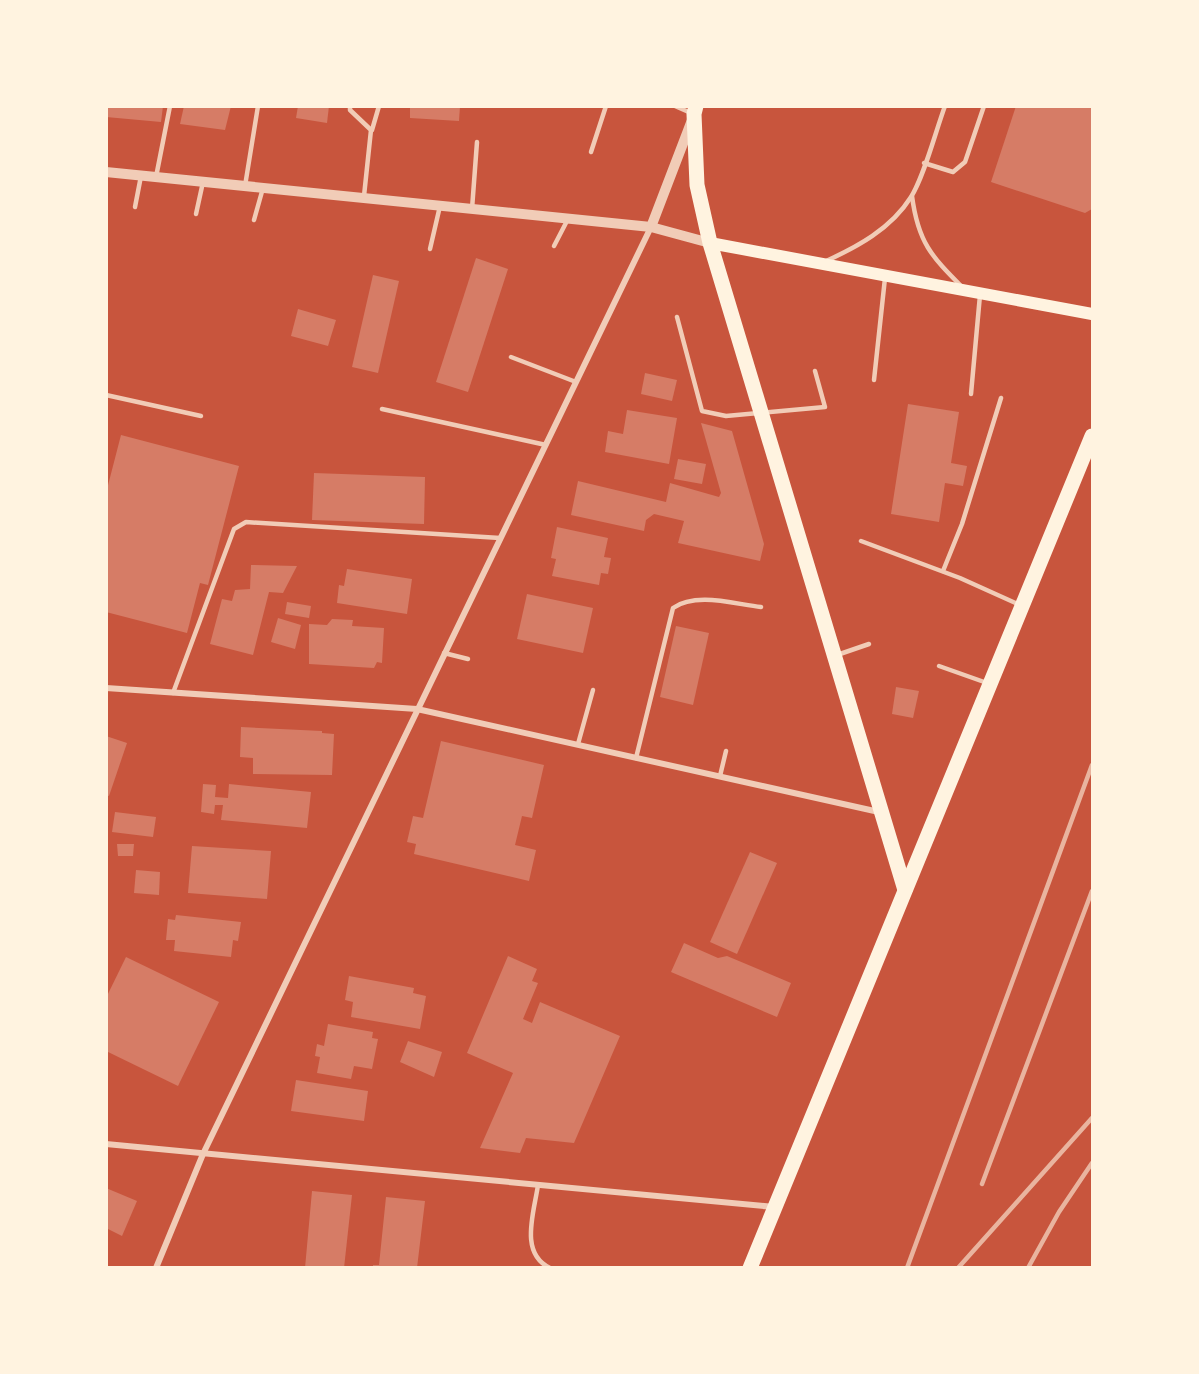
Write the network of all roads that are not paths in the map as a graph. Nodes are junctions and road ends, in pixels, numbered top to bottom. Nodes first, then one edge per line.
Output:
1 (170, 106) edge
2 (258, 106) edge
3 (350, 106) edge
4 (379, 106) edge
5 (606, 106) edge
6 (675, 106) edge
7 (945, 106) edge
8 (984, 106) edge
9 (695, 110) edge
10 (372, 130) junction
11 (477, 142) dead end
12 (591, 152) dead end
13 (924, 163) junction
14 (106, 172) edge
15 (141, 176) junction
16 (156, 177) junction
17 (203, 182) junction
18 (245, 186) junction
19 (263, 188) junction
20 (912, 196) junction
21 (364, 198) junction
22 (440, 206) junction
23 (135, 207) dead end
24 (472, 209) junction
25 (196, 214) dead end
26 (568, 219) junction
27 (254, 220) dead end
28 (651, 227) junction
29 (710, 243) junction
30 (554, 246) dead end
31 (430, 249) dead end
32 (819, 264) junction
33 (885, 276) junction
34 (966, 291) junction
35 (981, 294) junction
36 (1092, 314) edge
37 (676, 316) dead end
38 (511, 357) dead end
39 (815, 371) dead end
40 (873, 380) dead end
41 (576, 382) junction
42 (971, 394) dead end
43 (106, 395) edge
44 (1001, 398) dead end
45 (382, 409) dead end
46 (762, 414) junction
47 (201, 416) dead end
48 (1092, 436) edge
49 (546, 445) junction
50 (500, 538) junction
51 (861, 541) dead end
52 (944, 571) junction
53 (1022, 606) junction
54 (761, 607) dead end
55 (869, 644) dead end
56 (444, 653) junction
57 (835, 656) junction
58 (468, 659) dead end
59 (939, 666) dead end
60 (990, 684) junction
61 (106, 688) edge
62 (593, 690) dead end
63 (173, 693) junction
64 (417, 709) junction
65 (578, 744) junction
66 (726, 751) dead end
67 (636, 758) junction
68 (720, 776) junction
69 (882, 813) junction
70 (905, 890) junction
71 (106, 1144) edge
72 (203, 1154) junction
73 (538, 1185) junction
74 (775, 1208) junction
75 (156, 1268) edge
76 (550, 1268) edge
77 (750, 1268) edge

1 - 16 lane
2 - 18 lane
3 - 10 lane
4 - 10 lane
5 - 12 lane
6 - 9 lane
7 - 13 lane
8 - 13 lane
9 - 28 street
9 - 29 main road
10 - 21 lane
11 - 24 lane
13 - 20 lane
14 - 15 street
15 - 16 street
15 - 23 lane
16 - 17 street
17 - 18 street
17 - 25 lane
18 - 19 street
19 - 21 street
19 - 27 lane
20 - 32 lane
20 - 34 lane
21 - 22 street
22 - 24 street
22 - 31 lane
24 - 26 street
26 - 28 street
26 - 30 lane
28 - 29 street
28 - 41 street
29 - 32 main road
29 - 46 main road
32 - 33 main road
33 - 34 main road
33 - 40 lane
34 - 35 main road
35 - 36 main road
35 - 42 lane
37 - 46 lane
38 - 41 lane
39 - 46 lane
41 - 49 street
43 - 47 lane
44 - 52 lane
45 - 49 lane
46 - 57 main road
48 - 53 main road
49 - 50 street
50 - 56 street
50 - 63 lane
51 - 52 lane
52 - 53 lane
53 - 60 main road
54 - 67 lane
55 - 57 lane
56 - 58 lane
56 - 64 street
57 - 69 main road
59 - 60 lane
60 - 70 main road
61 - 63 street
62 - 65 lane
63 - 64 street
64 - 65 street
64 - 72 street
65 - 67 street
66 - 68 lane
67 - 68 street
68 - 69 street
69 - 70 main road
70 - 74 main road
71 - 72 street
72 - 73 street
72 - 75 street
73 - 74 street
73 - 76 lane
74 - 77 main road

